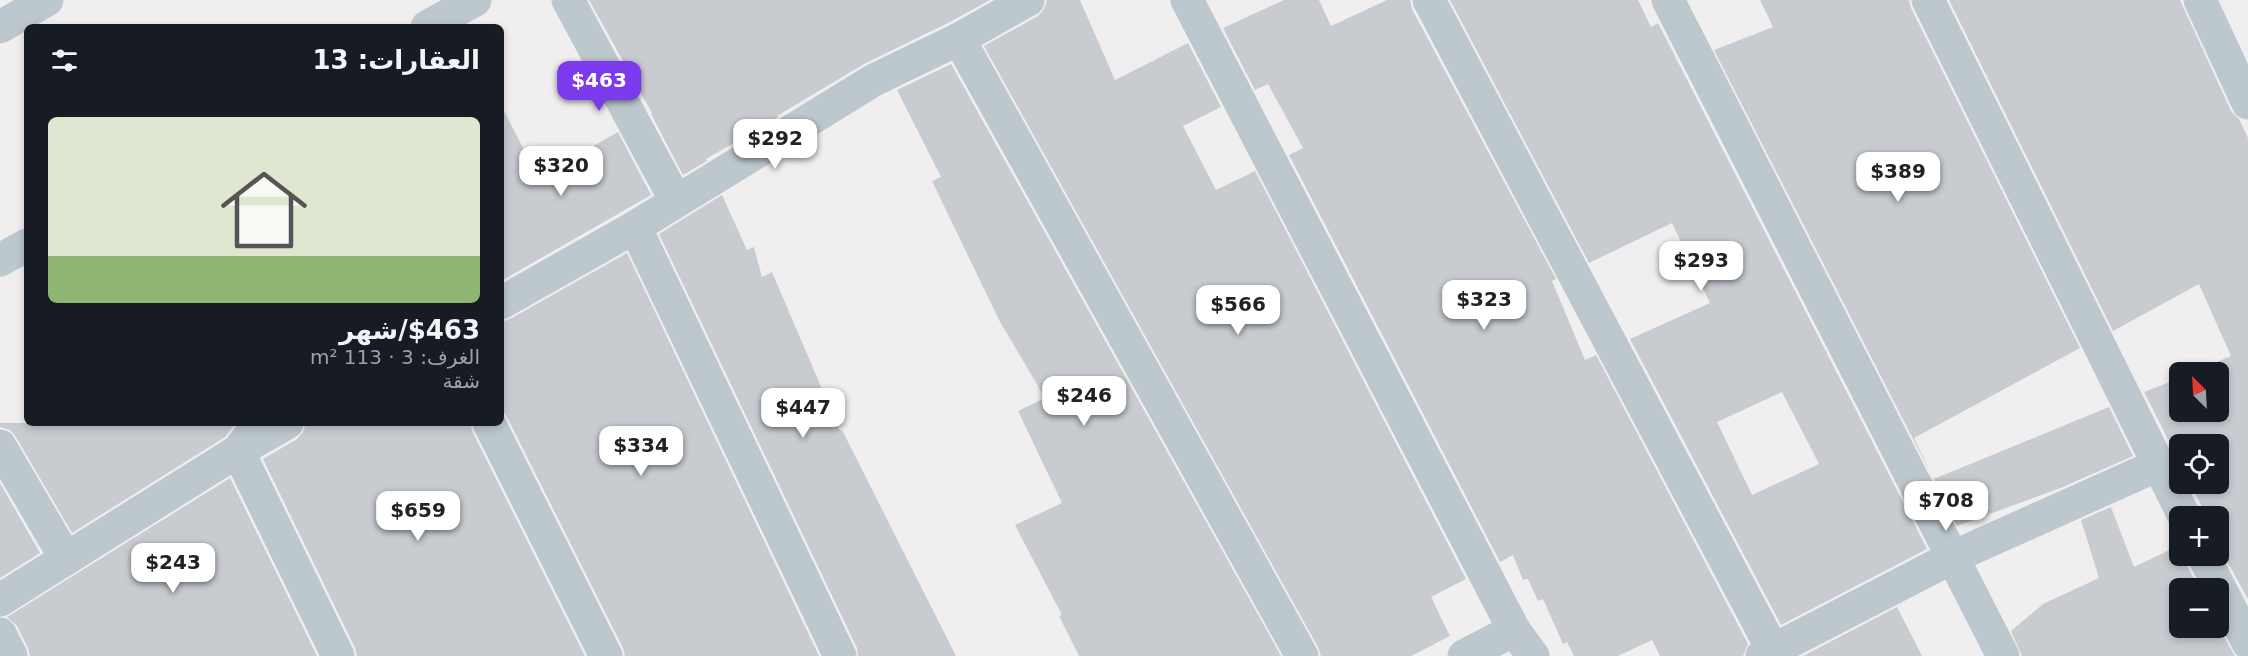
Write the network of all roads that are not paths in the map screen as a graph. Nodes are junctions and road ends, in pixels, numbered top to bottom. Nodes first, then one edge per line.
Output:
1 (475, 0) edge
2 (568, 0) edge
3 (1028, 0) edge
4 (1187, 0) edge
5 (1429, 0) edge
6 (1668, 0) edge
7 (1928, 0) edge
8 (2200, 0) edge
9 (44, 11) edge
10 (432, 24) edge
11 (0, 27) edge
12 (959, 39) junction
13 (2248, 103) edge
14 (676, 201) junction
15 (635, 227) junction
16 (24, 246) edge
17 (0, 260) edge
18 (504, 301) edge
19 (257, 426) edge
20 (282, 426) edge
21 (491, 426) edge
22 (0, 446) edge
23 (238, 451) junction
24 (2158, 465) junction
25 (2179, 506) edge
26 (1953, 557) junction
27 (66, 559) junction
28 (2209, 566) edge
29 (0, 600) edge
30 (0, 634) edge
31 (1523, 643) edge
32 (2248, 643) edge
33 (1771, 654) edge
34 (11, 656) edge
35 (338, 656) edge
36 (606, 656) edge
37 (840, 656) edge
38 (1302, 656) edge
39 (1464, 656) edge
40 (2003, 656) edge

1 - 10 street
2 - 14 street
3 - 12 street
4 - 31 street
5 - 33 street
6 - 26 street
7 - 24 street
8 - 13 street
9 - 11 street
12 - 14 street
12 - 38 street
14 - 15 street
15 - 18 street
15 - 37 street
16 - 17 street
19 - 23 street
20 - 23 street
21 - 36 street
22 - 27 street
23 - 27 street
23 - 35 street
24 - 25 street
24 - 26 street
26 - 33 street
26 - 40 street
27 - 29 street
28 - 32 street
30 - 34 street
31 - 39 street

